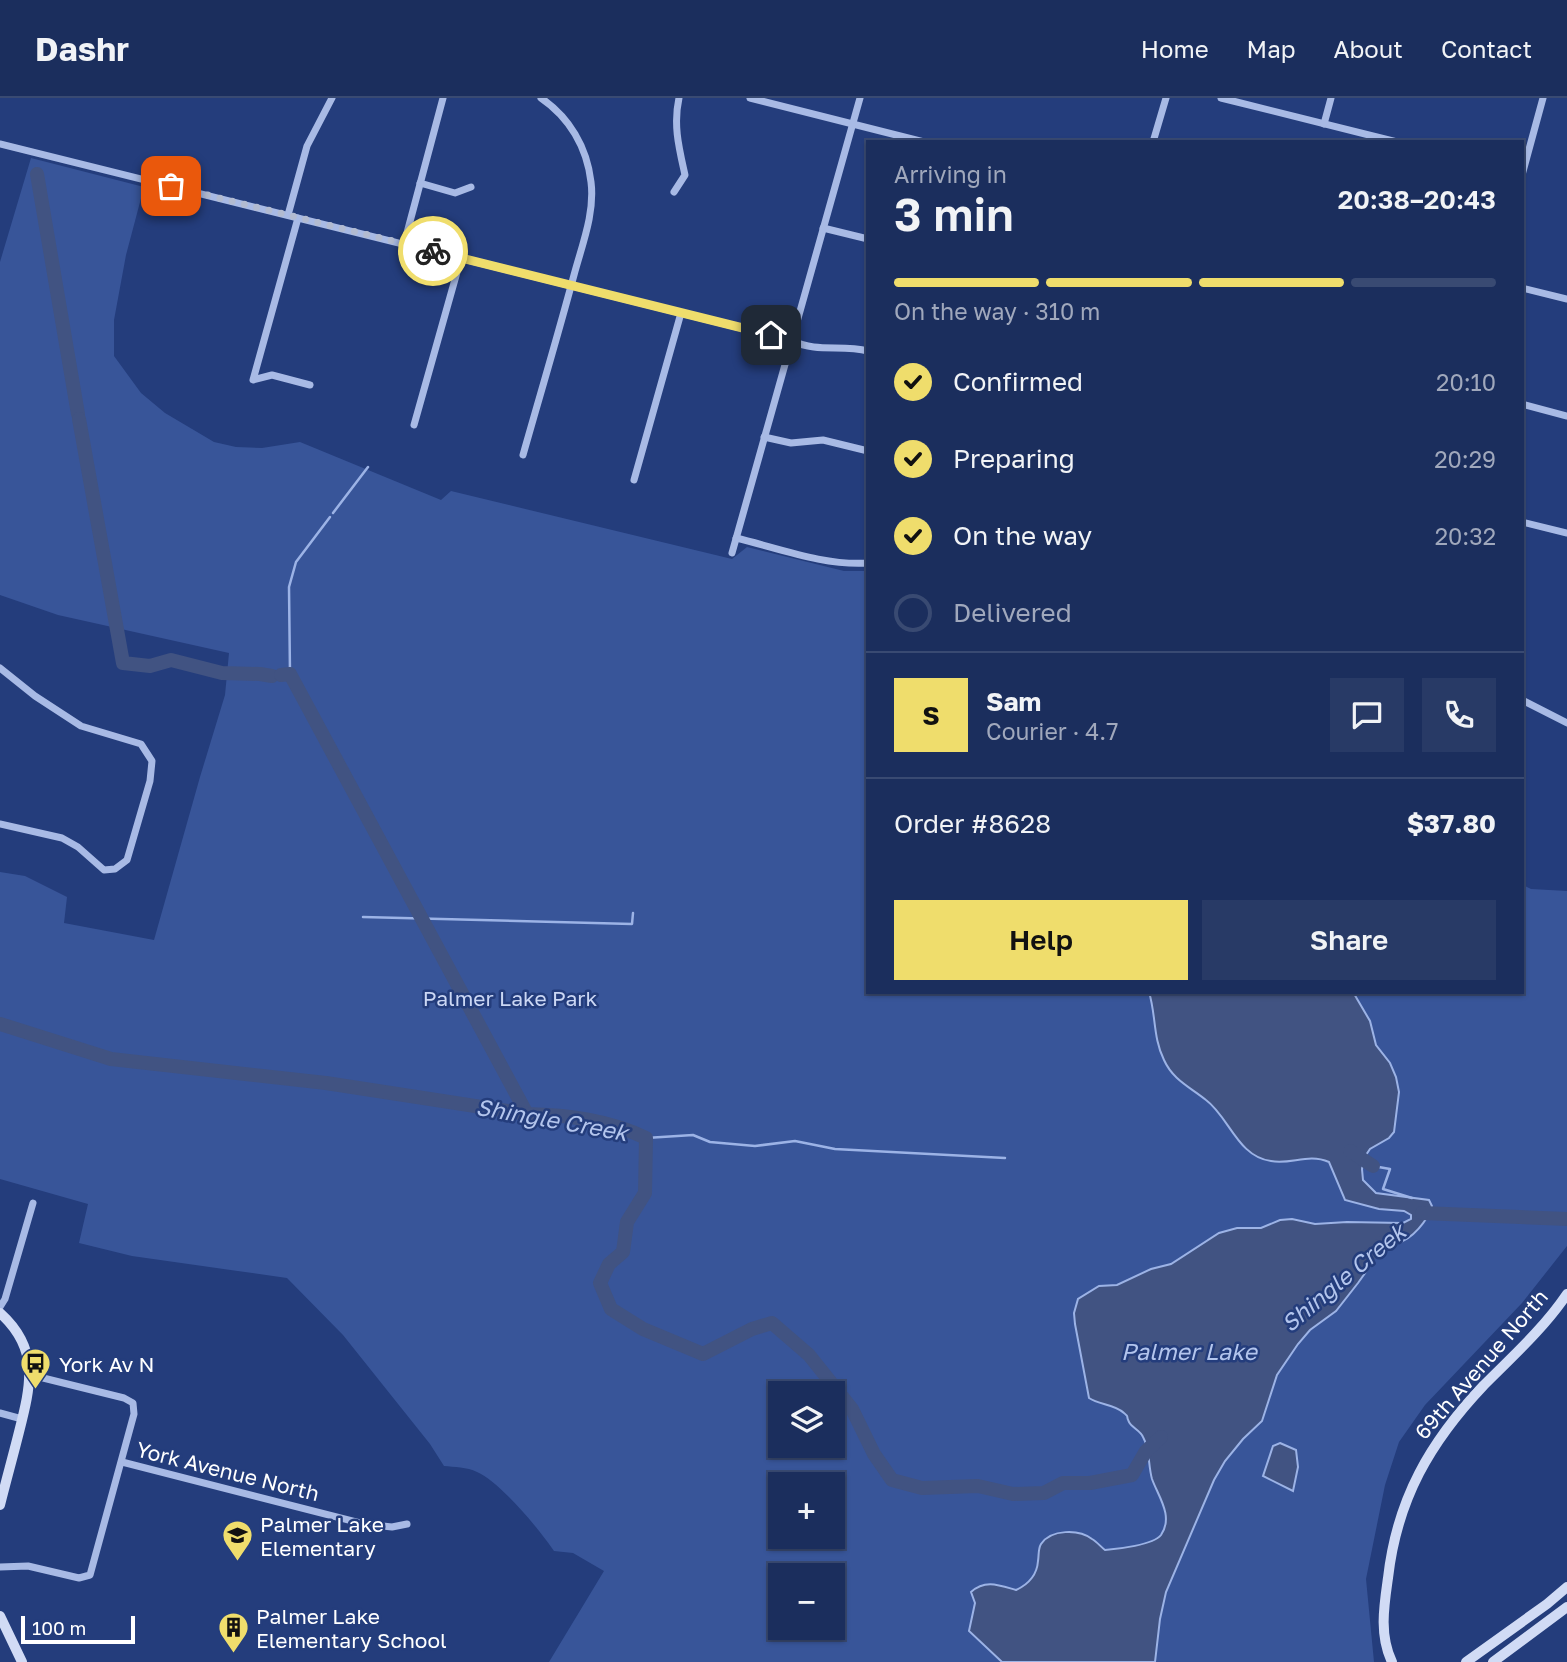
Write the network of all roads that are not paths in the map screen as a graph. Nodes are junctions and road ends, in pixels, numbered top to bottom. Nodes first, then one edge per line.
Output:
1 (332, 98) edge
2 (443, 98) edge
3 (541, 98) edge
4 (679, 98) edge
5 (750, 98) edge
6 (860, 98) edge
7 (1166, 98) edge
8 (1223, 98) edge
9 (1331, 98) edge
10 (1543, 98) edge
11 (553, 102) edge
12 (852, 124) junction
13 (1324, 124) junction
14 (916, 140) edge
15 (1154, 140) edge
16 (1389, 140) edge
17 (0, 144) edge
18 (1524, 169) edge
19 (420, 183) junction
20 (471, 187) dead end
21 (674, 192) dead end
22 (288, 215) junction
23 (298, 218) junction
24 (822, 228) junction
25 (866, 239) edge
26 (404, 244) junction
27 (461, 258) junction
28 (571, 285) junction
29 (1524, 288) edge
30 (1567, 299) edge
31 (681, 313) junction
32 (793, 341) junction
33 (866, 351) edge
34 (310, 385) dead end
35 (1524, 405) edge
36 (1567, 416) edge
37 (414, 425) dead end
38 (764, 437) junction
39 (866, 451) edge
40 (523, 455) dead end
41 (634, 481) dead end
42 (1524, 522) edge
43 (1567, 533) edge
44 (736, 538) junction
45 (732, 553) dead end
46 (866, 563) edge
47 (0, 668) edge
48 (1524, 701) edge
49 (1567, 723) edge
50 (0, 824) edge
51 (33, 1203) dead end
52 (1567, 1294) edge
53 (0, 1307) edge
54 (0, 1313) edge
55 (31, 1376) junction
56 (0, 1413) edge
57 (22, 1419) junction
58 (122, 1462) junction
59 (0, 1505) edge
60 (407, 1524) dead end
61 (0, 1567) edge
62 (1567, 1587) edge
63 (1567, 1607) edge
64 (0, 1616) edge
65 (22, 1662) edge
66 (1392, 1662) edge
67 (1466, 1662) edge
68 (1493, 1662) edge

1 - 22 street
2 - 19 street
3 - 11 street
4 - 21 street
5 - 12 street
6 - 12 street
7 - 15 street
8 - 13 street
9 - 13 street
10 - 18 street
11 - 28 street
12 - 14 street
12 - 24 street
13 - 16 street
17 - 22 street
19 - 20 street
19 - 26 street
22 - 23 street
23 - 26 street
23 - 34 street
24 - 25 street
24 - 32 street
26 - 27 street
27 - 28 street
27 - 37 street
28 - 31 street
28 - 40 street
29 - 30 street
31 - 32 street
31 - 41 street
32 - 33 street
32 - 38 street
35 - 36 street
38 - 39 street
38 - 44 street
42 - 43 street
44 - 45 street
44 - 46 street
47 - 50 street
48 - 49 street
51 - 53 street
52 - 66 street, 69th Avenue North
54 - 55 street
55 - 57 street
55 - 58 street
56 - 57 street
57 - 59 street
58 - 60 street, York Avenue North
58 - 61 street
62 - 67 street
63 - 68 street
64 - 65 street

